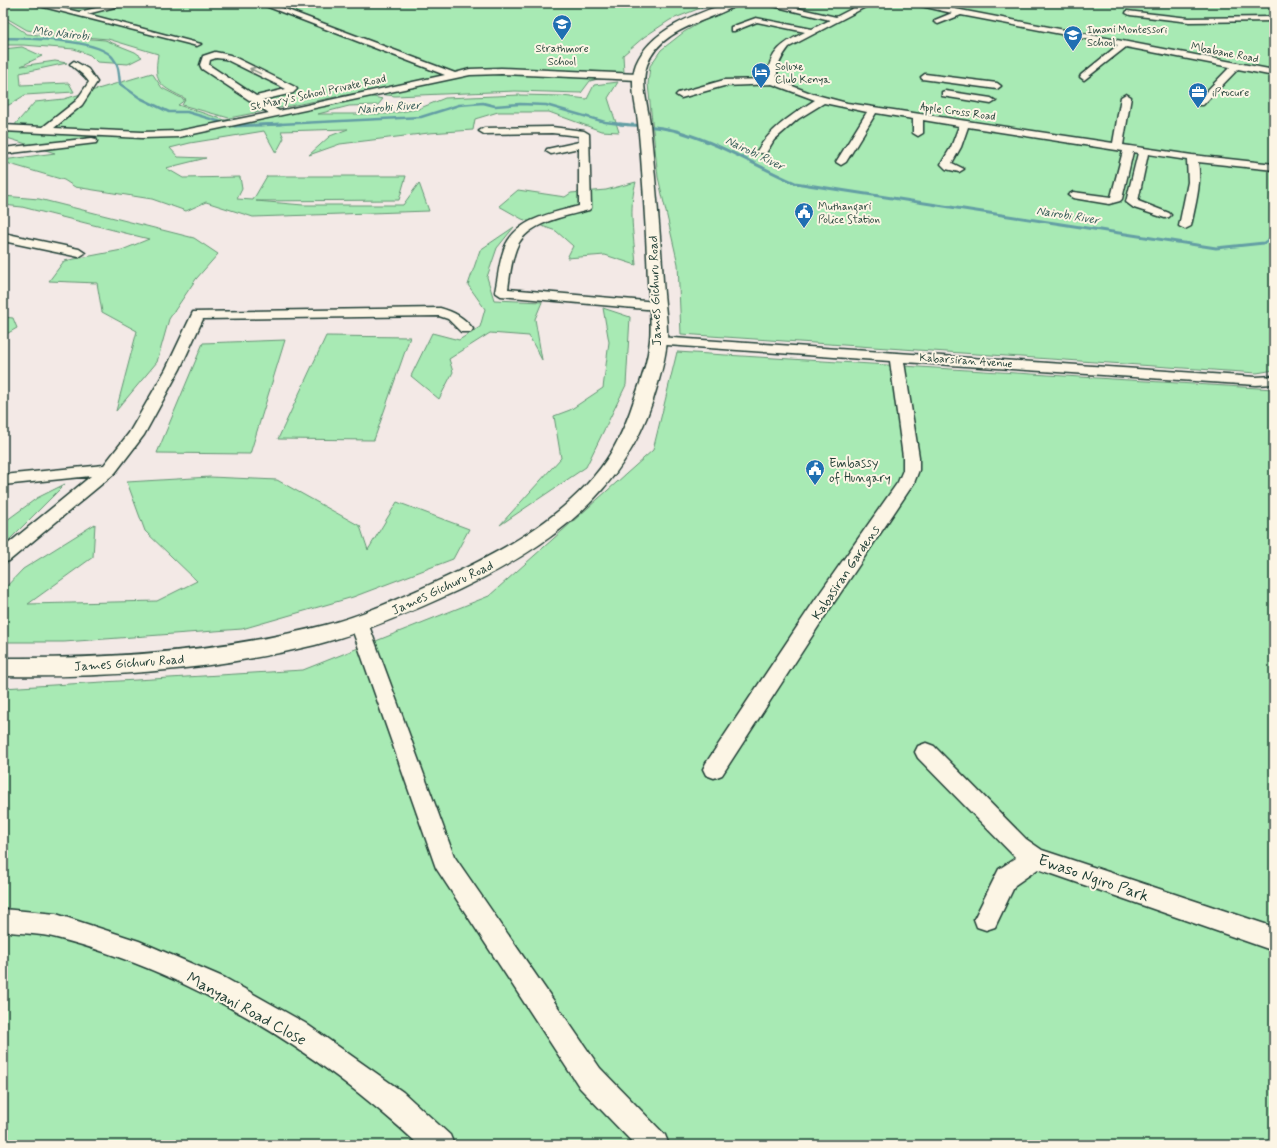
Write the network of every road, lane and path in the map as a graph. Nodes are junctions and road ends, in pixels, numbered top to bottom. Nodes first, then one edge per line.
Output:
1 (32, 3) edge
2 (127, 3) edge
3 (262, 3) edge
4 (735, 3) edge
5 (765, 3) edge
6 (869, 3) edge
7 (917, 3) edge
8 (869, 12) dead end
9 (958, 12) junction
10 (1130, 13) dead end
11 (77, 14) junction
12 (846, 14) junction
13 (974, 16) junction
14 (837, 19) junction
15 (1274, 19) edge
16 (965, 21) dead end
17 (938, 22) dead end
18 (734, 29) dead end
19 (812, 31) junction
20 (197, 44) dead end
21 (1124, 44) junction
22 (74, 64) dead end
23 (1236, 66) junction
24 (1274, 73) edge
25 (454, 75) junction
26 (638, 77) junction
27 (925, 77) dead end
28 (1084, 77) dead end
29 (773, 81) junction
30 (945, 94) dead end
31 (681, 95) dead end
32 (812, 97) junction
33 (1126, 97) dead end
34 (256, 100) junction
35 (826, 101) junction
36 (991, 101) junction
37 (1200, 103) dead end
38 (873, 110) junction
39 (790, 112) dead end
40 (277, 114) junction
41 (918, 117) junction
42 (810, 118) dead end
43 (985, 119) junction
44 (964, 124) junction
45 (3, 128) edge
46 (25, 129) junction
47 (45, 130) junction
48 (484, 131) dead end
49 (918, 133) dead end
50 (142, 135) junction
51 (584, 144) junction
52 (1118, 146) junction
53 (1129, 148) junction
54 (16, 149) junction
55 (1144, 150) junction
56 (3, 151) edge
57 (551, 151) dead end
58 (762, 151) dead end
59 (1192, 158) junction
60 (37, 159) dead end
61 (841, 162) dead end
62 (1274, 167) edge
63 (959, 169) dead end
64 (1073, 195) dead end
65 (1165, 215) dead end
66 (1185, 226) dead end
67 (3, 237) edge
68 (79, 253) dead end
69 (657, 306) junction
70 (466, 329) dead end
71 (658, 341) junction
72 (896, 356) junction
73 (1274, 380) edge
74 (109, 469) junction
75 (3, 480) edge
76 (3, 557) edge
77 (359, 623) junction
78 (3, 667) edge
79 (926, 752) dead end
80 (714, 769) dead end
81 (1035, 858) junction
82 (986, 919) dead end
83 (3, 920) edge
84 (1274, 939) edge
85 (440, 1145) edge
86 (655, 1145) edge

1 - 11 street
2 - 11 street
3 - 25 street
4 - 26 main road, James Gichuru Road
5 - 14 street
6 - 12 street
7 - 9 street, Mbabane Road
8 - 12 street
9 - 13 street, Mbabane Road
9 - 17 street
10 - 15 street
11 - 20 street
12 - 14 street
13 - 16 street
13 - 21 street, Mbabane Road
14 - 19 street
18 - 19 street
19 - 29 street
21 - 23 street, Mbabane Road
21 - 28 street
22 - 47 street
23 - 24 street, Mbabane Road
23 - 37 street
25 - 26 street, St Mary's School Private Road
25 - 40 street, St Mary's School Private Road
26 - 69 main road, James Gichuru Road
27 - 36 street
29 - 31 street
29 - 32 street, Apple Cross Road
30 - 36 street
32 - 35 street, Apple Cross Road
32 - 39 street
33 - 52 street
34 -> 34 street
34 - 40 street
35 - 38 street, Apple Cross Road
35 - 42 street
35 - 58 street
36 - 43 street
38 - 41 street, Apple Cross Road
38 - 61 street
40 - 50 street, St Mary's School Private Road
41 - 44 street, Apple Cross Road
41 - 49 street
43 - 44 street, Apple Cross Road
43 - 52 street, Apple Cross Road
44 - 63 street
45 - 46 street, St Mary's School Private Road
46 - 47 street, St Mary's School Private Road
46 - 54 street
47 - 50 street, St Mary's School Private Road
48 - 51 street
50 - 54 street
51 - 57 street
51 - 69 street
52 - 53 street, Apple Cross Road
53 - 55 street, Apple Cross Road
53 - 64 street
54 - 56 street
54 - 60 street
55 - 59 street, Apple Cross Road
55 - 65 street
59 - 62 street, Apple Cross Road
59 - 66 street
67 - 68 street
69 - 71 main road, James Gichuru Road
70 - 74 street
71 - 72 street, Kabarsiran Avenue
71 - 77 main road, James Gichuru Road
72 - 73 street, Kabarsiran Avenue
72 - 80 street, Kabasiran Gardens
74 - 75 street
74 - 76 street
77 - 78 main road, James Gichuru Road
77 - 86 street
79 - 81 street, Ewaso Ngiro Park
81 - 82 street
81 - 84 street, Ewaso Ngiro Park
83 - 85 street, Manyani Road Close

